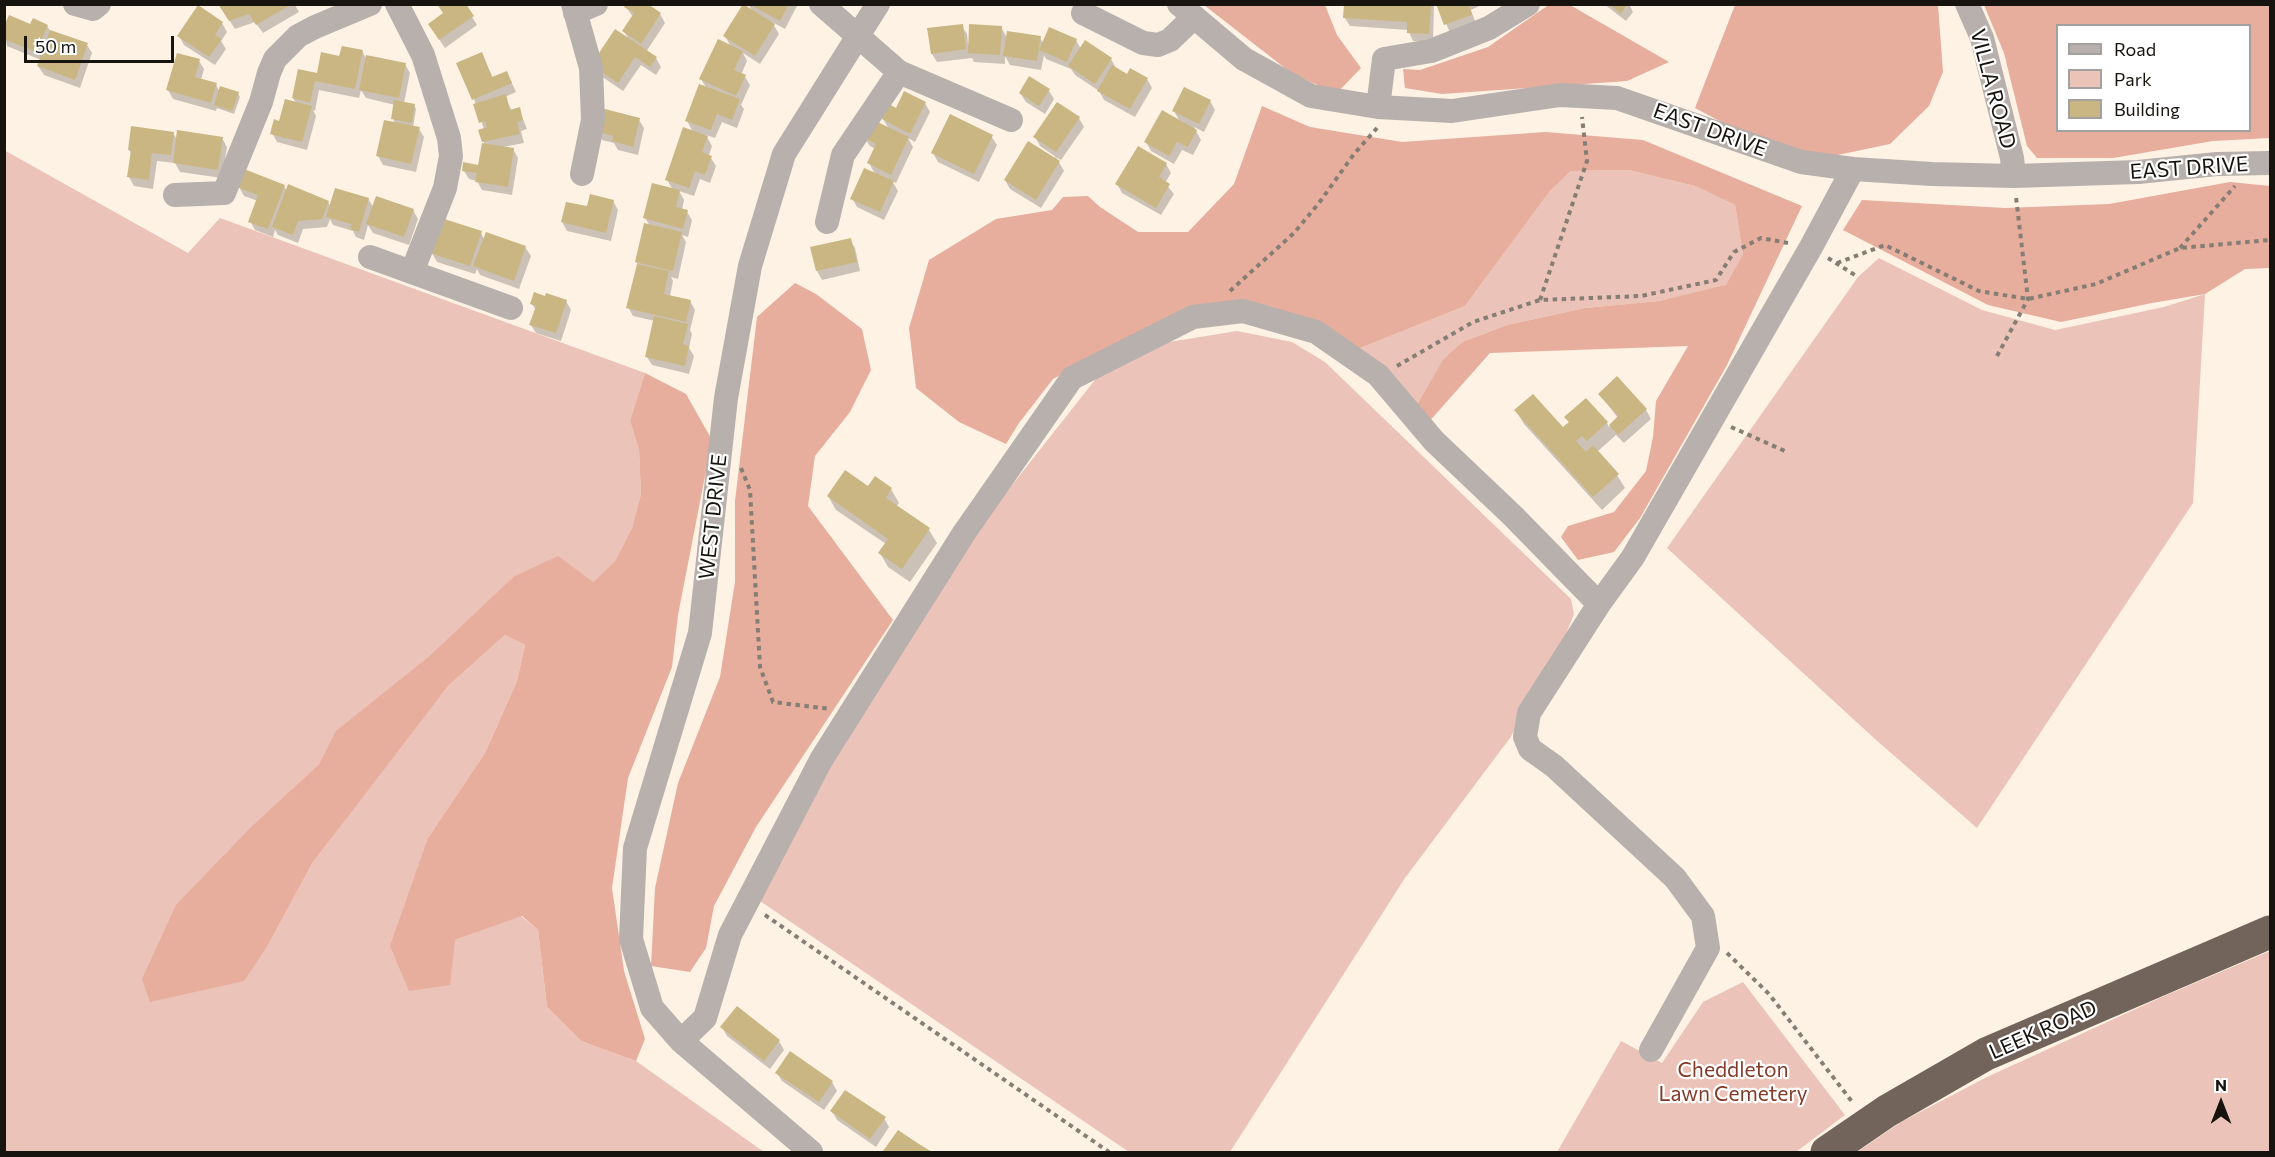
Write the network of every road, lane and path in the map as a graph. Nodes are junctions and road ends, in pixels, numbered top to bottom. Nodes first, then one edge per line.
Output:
1 (75, 4) edge
2 (99, 4) edge
3 (370, 4) edge
4 (397, 4) edge
5 (821, 4) edge
6 (878, 4) edge
7 (1528, 4) edge
8 (1967, 4) edge
9 (581, 7) edge
10 (1187, 11) edge
11 (1083, 13) dead end
12 (858, 35) junction
13 (899, 72) junction
14 (1580, 96) junction
15 (1386, 108) junction
16 (1011, 120) dead end
17 (2263, 163) edge
18 (1852, 169) junction
19 (582, 174) dead end
20 (2014, 176) junction
21 (175, 195) dead end
22 (827, 222) dead end
23 (2271, 240) edge
24 (1811, 247) junction
25 (2180, 248) junction
26 (370, 257) dead end
27 (1837, 263) junction
28 (412, 272) junction
29 (1858, 277) dead end
30 (2028, 299) junction
31 (1540, 300) junction
32 (511, 308) dead end
33 (1203, 316) junction
34 (1997, 357) dead end
35 (1378, 375) junction
36 (1712, 417) junction
37 (1787, 452) dead end
38 (738, 458) dead end
39 (1599, 604) junction
40 (852, 711) junction
41 (747, 902) junction
42 (1706, 931) junction
43 (2271, 932) edge
44 (681, 1041) junction
45 (1652, 1050) dead end
46 (1869, 1123) junction
47 (811, 1152) edge
48 (1109, 1152) edge
49 (1827, 1152) edge

1 - 2 street
3 - 21 street
4 - 28 street
5 - 12 street
6 - 12 street, WEST DRIVE
7 - 15 street
8 - 20 street, VILLA ROAD
9 - 19 street
10 - 11 street
10 - 15 street, EAST DRIVE
12 - 13 street
12 - 44 street, WEST DRIVE
13 - 16 street
13 - 22 street
14 - 15 street, EAST DRIVE
14 - 18 street, EAST DRIVE
14 - 31 path
15 - 33 path
17 - 20 street, EAST DRIVE
17 - 25 path
18 - 20 street, EAST DRIVE
18 - 24 street
20 - 30 path
23 - 25 path
24 - 27 path
24 - 31 path
24 - 36 street
25 - 30 path
26 - 28 street
27 - 29 path
27 - 30 path
28 - 32 street
30 - 34 path
31 - 35 path
33 - 35 street
33 - 40 street
35 - 39 street
36 - 37 path
36 - 39 street
38 - 40 path
39 - 42 street
40 - 41 street
41 - 44 street
41 - 48 path
42 - 45 street
42 - 46 path
43 - 46 highway, LEEK ROAD
44 - 47 street, WEST DRIVE
46 - 49 highway, LEEK ROAD

